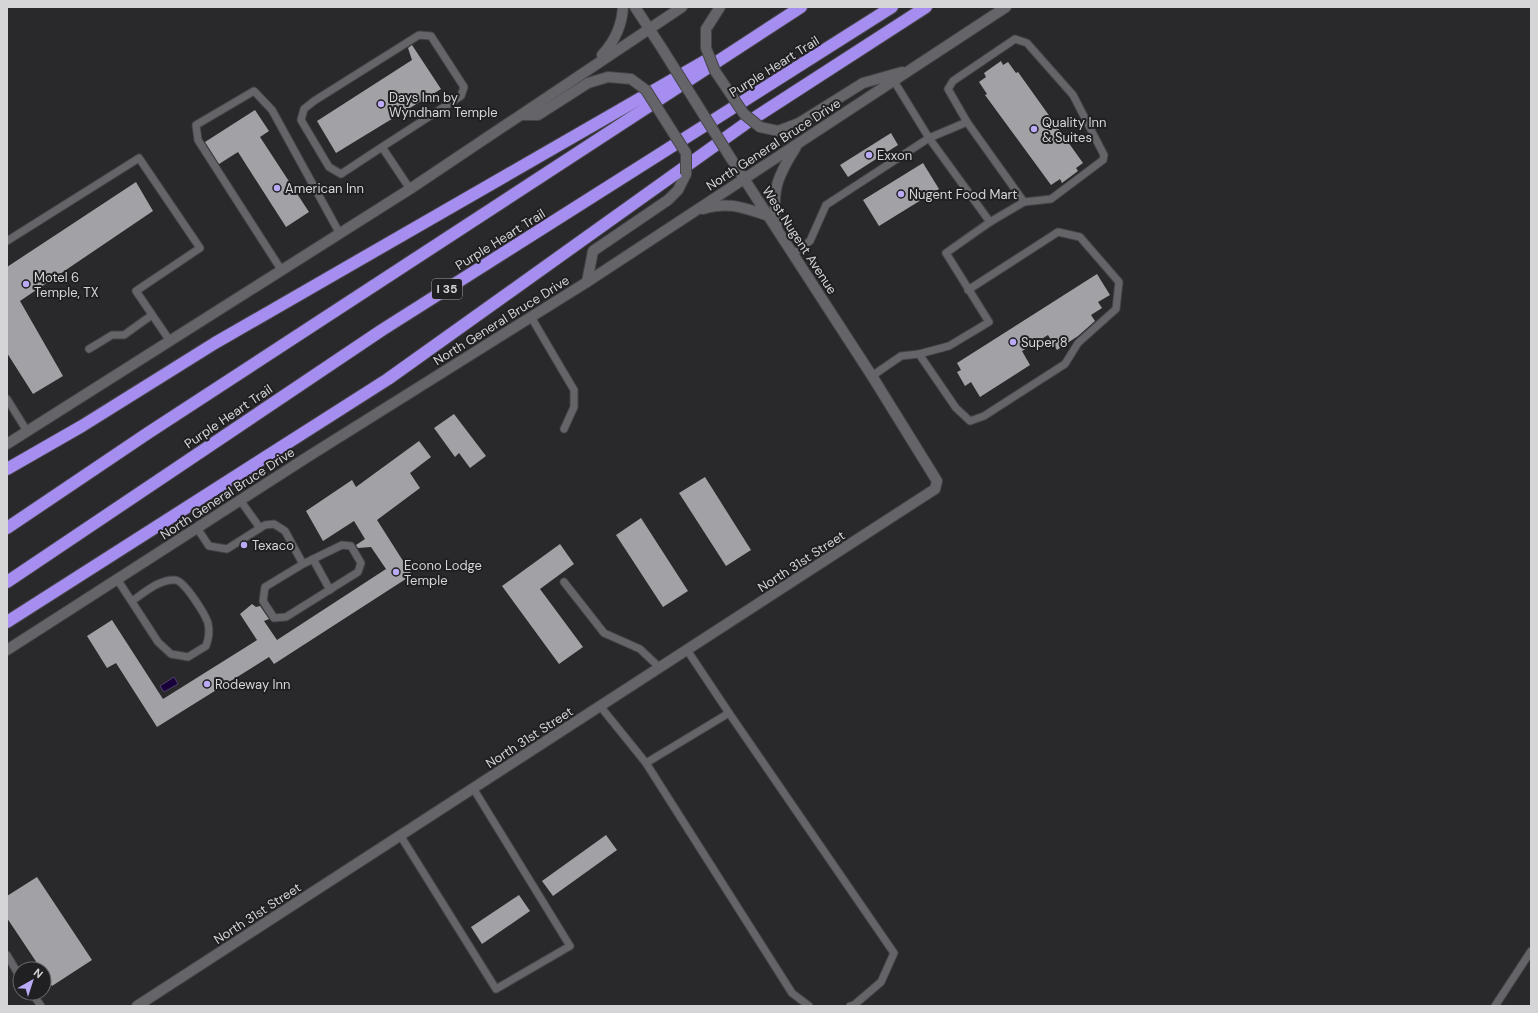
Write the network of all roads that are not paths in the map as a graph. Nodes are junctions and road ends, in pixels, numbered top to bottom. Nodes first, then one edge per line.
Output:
1 (623, 7) edge
2 (635, 7) edge
3 (682, 7) edge
4 (720, 7) edge
5 (800, 7) edge
6 (892, 7) edge
7 (926, 7) edge
8 (1006, 7) edge
9 (649, 28) junction
10 (591, 67) junction
11 (911, 70) junction
12 (894, 81) junction
13 (521, 115) junction
14 (967, 122) junction
15 (929, 138) junction
16 (798, 143) junction
17 (382, 147) junction
18 (744, 178) junction
19 (410, 190) junction
20 (1024, 202) junction
21 (694, 211) junction
22 (769, 216) junction
23 (990, 222) junction
24 (777, 229) junction
25 (340, 234) junction
26 (7, 241) edge
27 (793, 254) junction
28 (282, 271) junction
29 (587, 282) junction
30 (968, 290) junction
31 (152, 315) junction
32 (531, 317) junction
33 (170, 341) junction
34 (89, 349) dead end
35 (919, 354) junction
36 (872, 376) junction
37 (7, 400) edge
38 (564, 430) dead end
39 (27, 431) junction
40 (7, 444) edge
41 (7, 469) edge
42 (935, 489) joint
43 (240, 500) junction
44 (7, 528) edge
45 (197, 528) junction
46 (260, 528) junction
47 (313, 559) junction
48 (303, 564) junction
49 (117, 579) junction
50 (7, 582) edge
51 (564, 582) dead end
52 (330, 590) junction
53 (132, 601) junction
54 (7, 622) edge
55 (7, 650) edge
56 (687, 650) junction
57 (660, 668) junction
58 (600, 706) junction
59 (729, 714) junction
60 (646, 763) junction
61 (473, 788) junction
62 (400, 835) junction
63 (1531, 951) edge
64 (137, 1006) edge
65 (809, 1006) edge
66 (850, 1006) edge
67 (1496, 1006) edge

1 - 10 main road
2 - 9 main road, West Nugent Avenue
3 - 9 main road
4 - 11 main road, bridge
5 - 41 highway
5 - 44 highway
6 - 50 highway, Purple Heart Trail / I 35
7 - 54 highway
8 - 11 main road, North General Bruce Drive
9 - 10 main road
9 - 18 main road, West Nugent Avenue, bridge
10 - 13 main road
11 - 12 main road, North General Bruce Drive
12 - 15 lane
12 - 16 main road, North General Bruce Drive
13 - 19 main road
13 - 29 main road, bridge
14 - 15 lane
14 - 20 lane
14 - 20 lane
15 - 23 lane
15 - 27 lane
16 - 18 main road, North General Bruce Drive
16 - 24 main road
17 - 17 lane
17 - 19 lane
18 - 21 main road, North General Bruce Drive
18 - 22 main road, West Nugent Avenue
19 - 25 main road
20 - 23 lane
21 - 22 main road
21 - 29 main road, North General Bruce Drive
22 - 24 main road, West Nugent Avenue
23 - 30 lane
24 - 27 main road, West Nugent Avenue
25 - 28 main road
25 - 28 lane
26 - 31 lane
27 - 36 main road, West Nugent Avenue
28 - 33 main road
29 - 32 main road, North General Bruce Drive
30 - 35 lane
30 - 35 lane
31 - 33 lane
31 - 34 lane
32 - 38 lane
32 - 43 main road, North General Bruce Drive
33 - 39 main road
35 - 36 lane
36 - 42 main road, West Nugent Avenue
37 - 39 lane
39 - 40 main road
42 - 56 main road, North 31st Street
43 - 45 main road, North General Bruce Drive
43 - 46 lane
45 - 46 lane
45 - 49 main road, North General Bruce Drive
46 - 48 lane
47 - 48 lane
47 - 52 lane
47 - 52 lane
48 - 52 lane
49 - 53 lane
49 - 55 main road, North General Bruce Drive
51 - 57 lane
53 - 53 lane
56 - 57 main road, North 31st Street
56 - 59 lane
57 - 58 main road, North 31st Street
58 - 60 lane
58 - 61 main road, North 31st Street
59 - 60 lane
59 - 66 lane
60 - 65 lane
61 - 62 main road, North 31st Street
61 - 62 lane
62 - 64 main road, North 31st Street
63 - 67 lane

